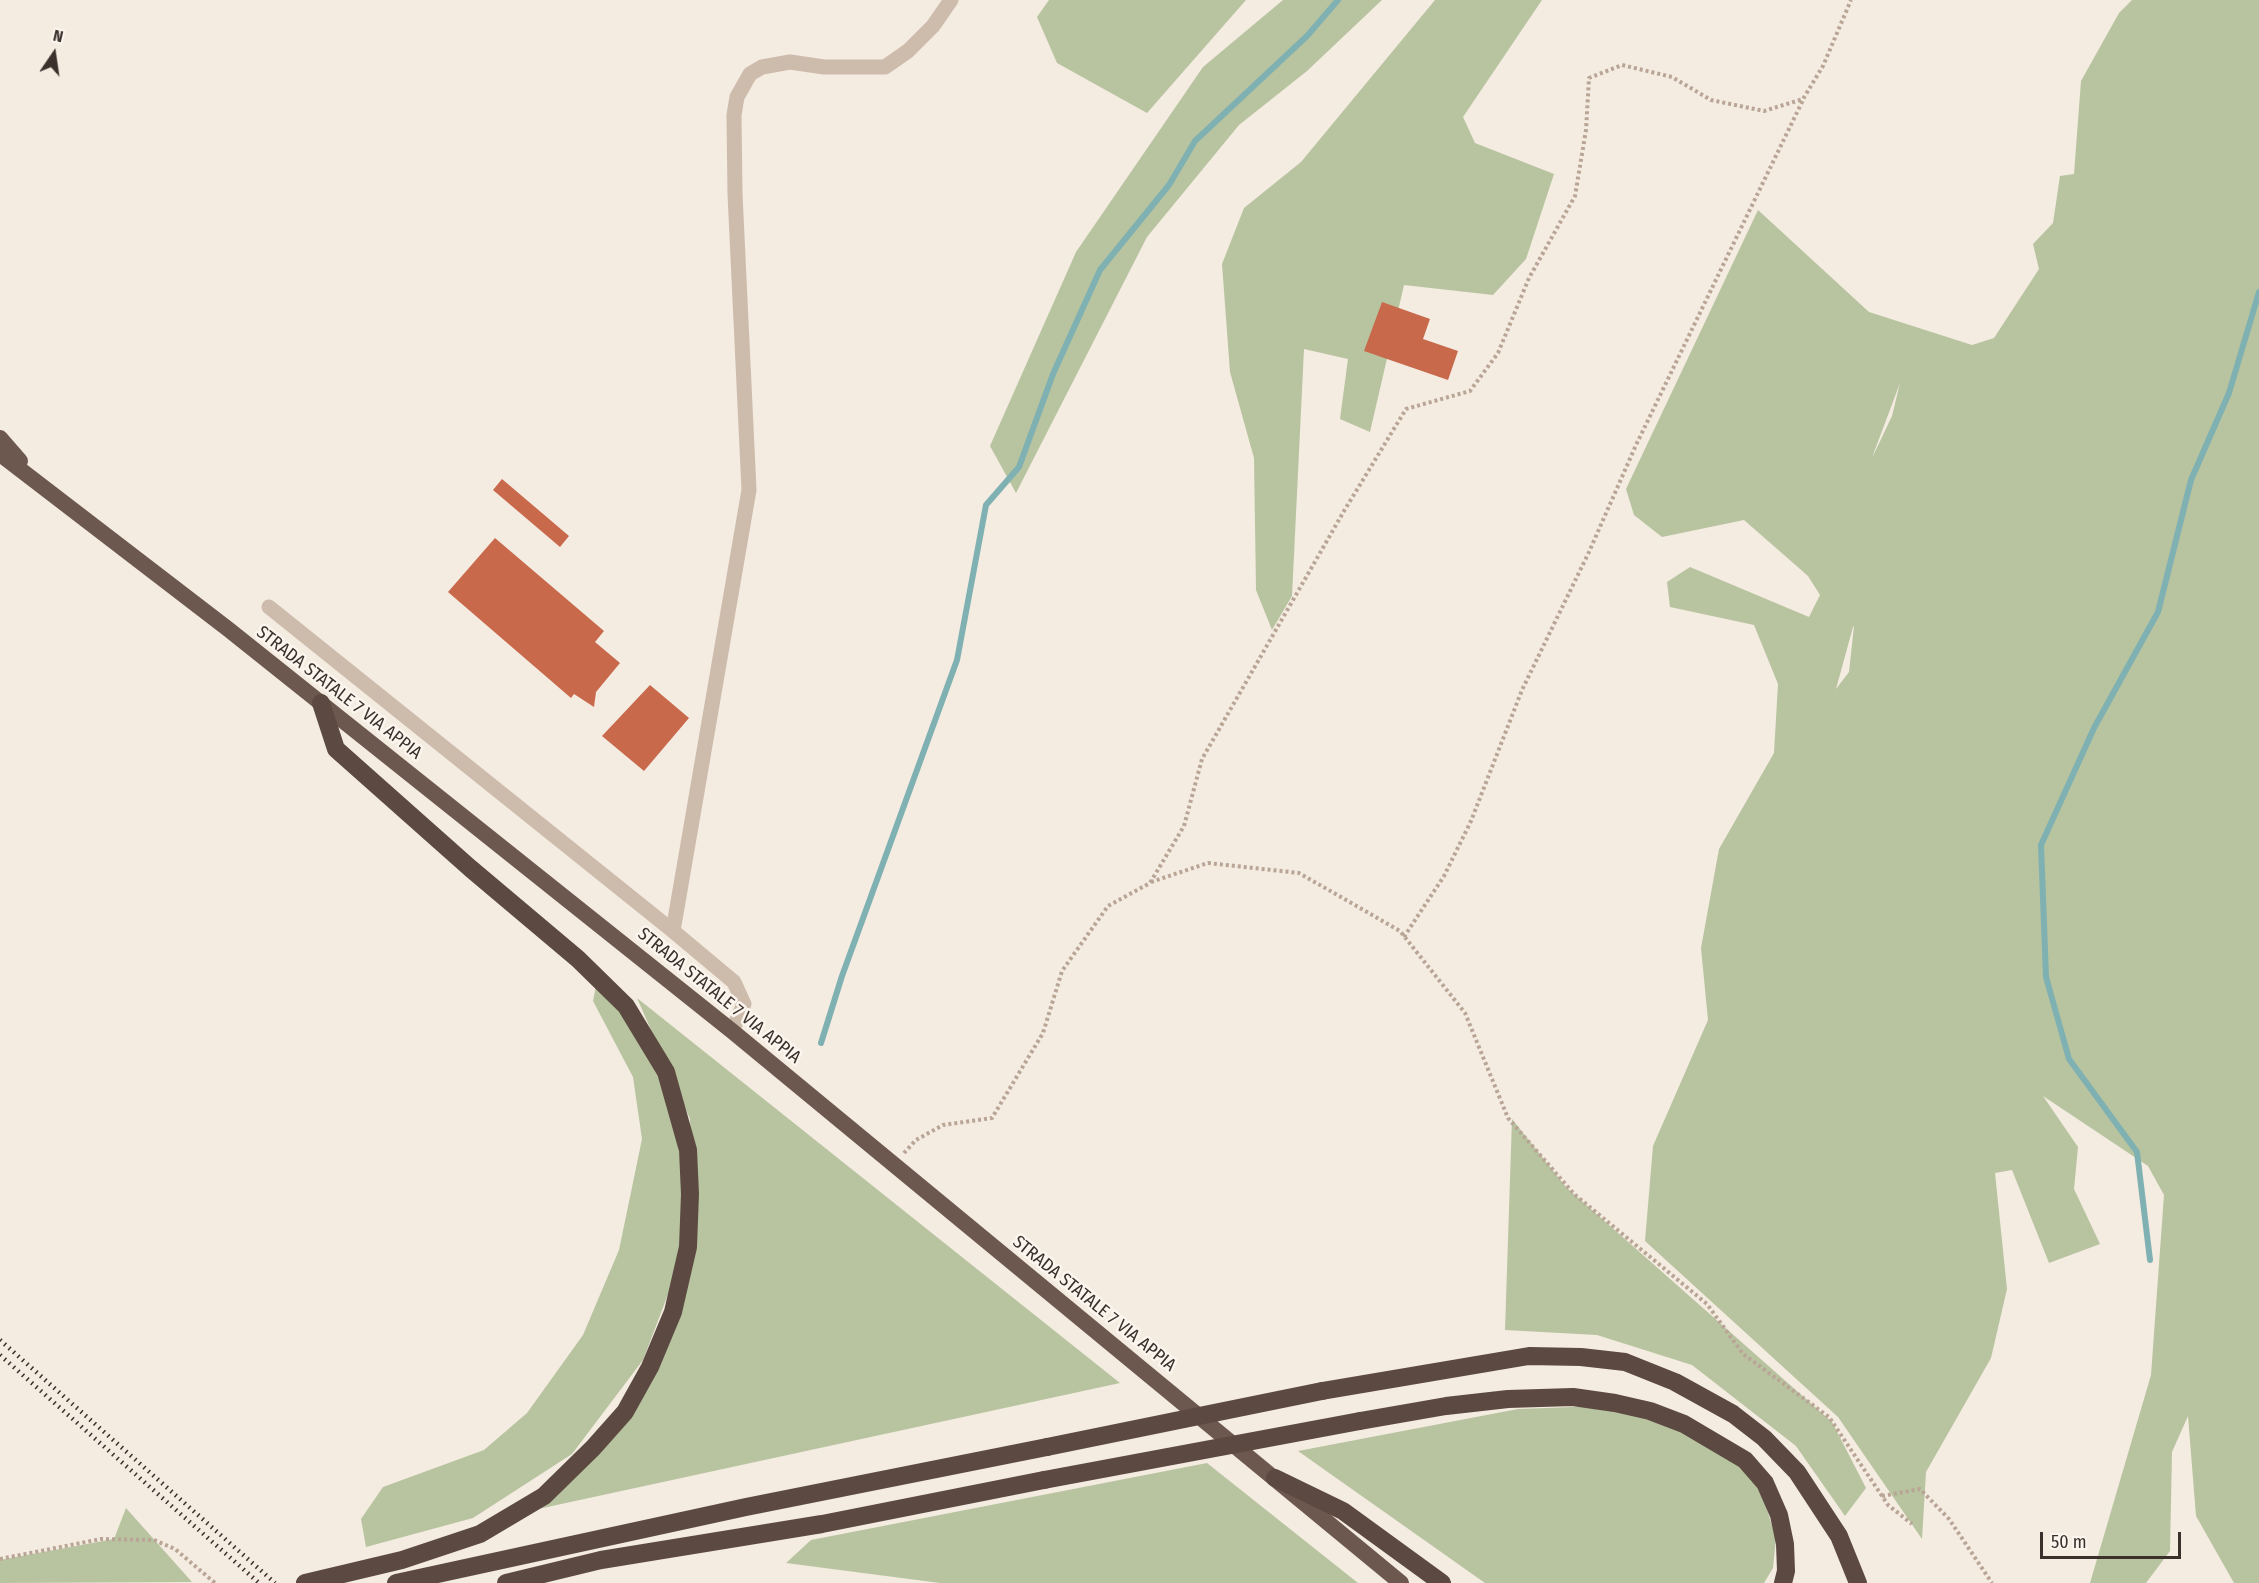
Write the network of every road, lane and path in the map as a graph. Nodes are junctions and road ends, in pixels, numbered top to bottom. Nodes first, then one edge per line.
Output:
1 (951, 0) edge
2 (1851, 0) edge
3 (1803, 99) junction
4 (0, 438) edge
5 (0, 454) edge
6 (40, 485) junction
7 (269, 607) dead end
8 (321, 703) junction
9 (1150, 883) junction
10 (673, 931) junction
11 (1404, 937) junction
12 (732, 1031) junction
13 (893, 1165) junction
14 (1275, 1478) junction
15 (1882, 1496) junction
16 (1912, 1524) dead end
17 (0, 1559) edge
18 (215, 1583) edge
19 (305, 1583) edge
20 (396, 1583) edge
21 (506, 1583) edge
22 (1401, 1583) edge
23 (1442, 1583) edge
24 (1783, 1583) edge
25 (1858, 1583) edge
26 (1992, 1583) edge

1 - 10 street
2 - 3 path
3 - 9 path
3 - 11 path
4 - 6 highway
5 - 6 highway, STRADA STATALE 7 VIA APPIA
6 - 8 highway, STRADA STATALE 7 VIA APPIA
7 - 10 street
8 - 12 highway, STRADA STATALE 7 VIA APPIA
8 - 19 highway
9 - 11 path
9 - 13 path
10 - 12 street
11 - 15 path
12 - 13 highway, STRADA STATALE 7 VIA APPIA
13 - 14 highway, STRADA STATALE 7 VIA APPIA
14 - 22 highway, STRADA STATALE 7 VIA APPIA
14 - 23 highway
15 - 16 path
15 - 26 path
17 - 18 path
20 - 25 highway, bridge
21 - 24 highway, bridge

